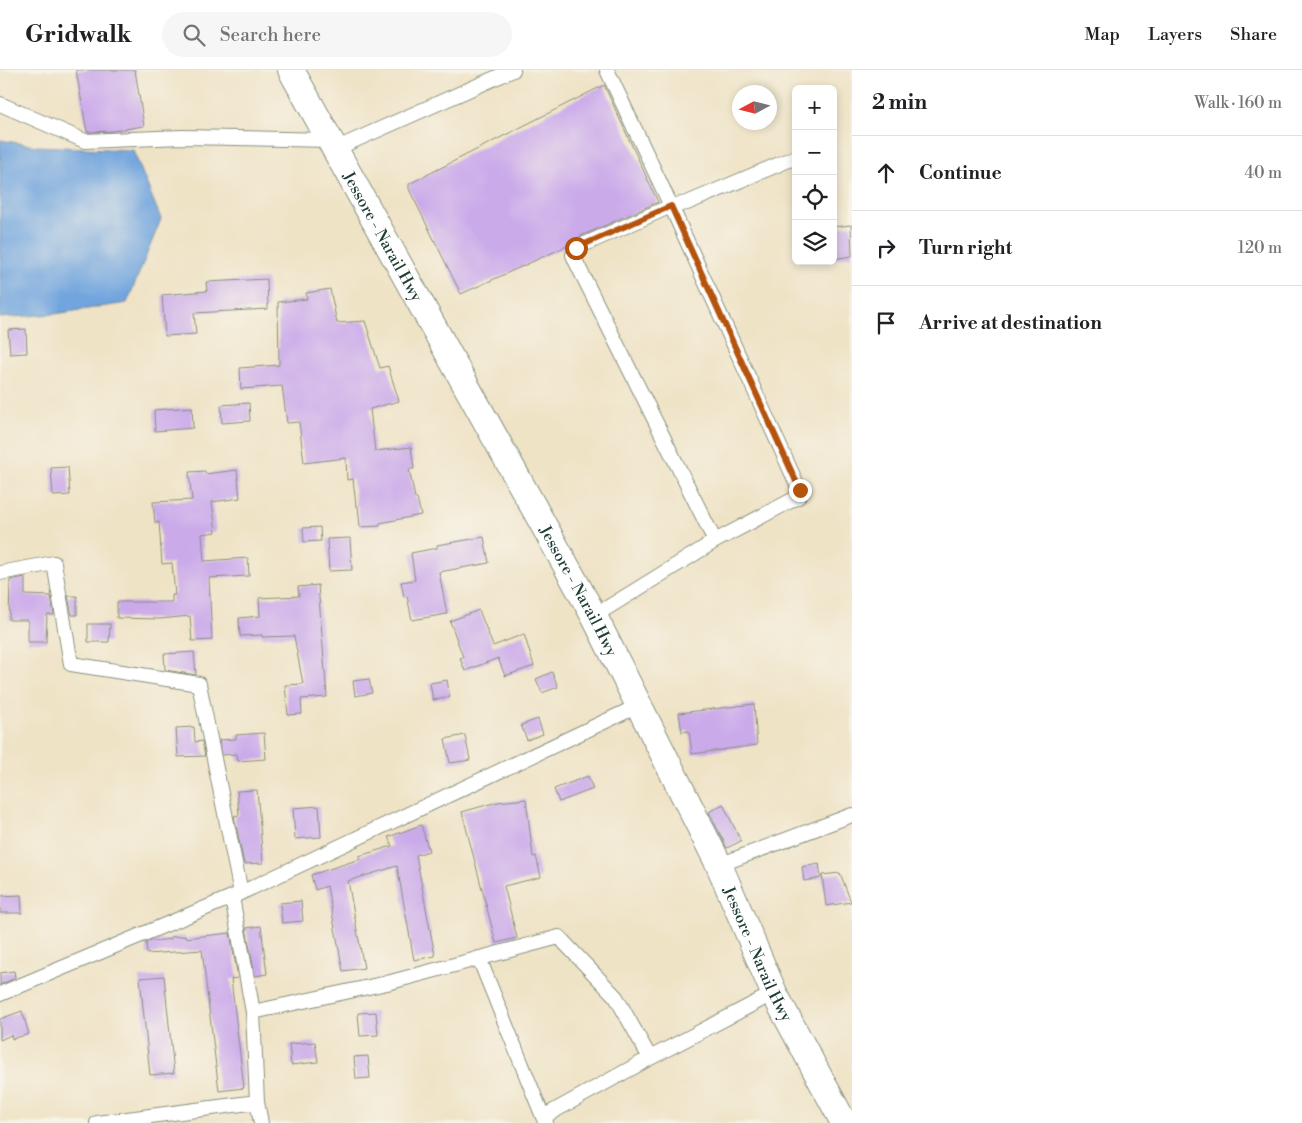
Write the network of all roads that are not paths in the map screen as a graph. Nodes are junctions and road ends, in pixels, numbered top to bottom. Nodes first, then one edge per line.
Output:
1 (291, 70) edge
2 (513, 70) edge
3 (607, 70) edge
4 (0, 104) edge
5 (333, 144) junction
6 (792, 159) edge
7 (671, 206) junction
8 (715, 542) junction
9 (0, 573) edge
10 (594, 616) junction
11 (640, 705) junction
12 (852, 815) edge
13 (719, 864) junction
14 (236, 892) junction
15 (479, 958) junction
16 (774, 993) junction
17 (0, 994) edge
18 (253, 1012) junction
19 (650, 1058) junction
20 (257, 1102) junction
21 (544, 1120) edge
22 (97, 1123) edge
23 (261, 1123) edge
24 (844, 1123) edge

1 - 5 highway, Jessore - Narail Hwy
2 - 5 street
3 - 7 street
4 - 5 street
5 - 10 highway, Jessore - Narail Hwy
6 - 7 street
7 - 8 street
7 - 8 street
8 - 10 street
9 - 14 street
10 - 11 highway, Jessore - Narail Hwy
11 - 13 highway, Jessore - Narail Hwy
11 - 14 street
12 - 13 street
13 - 16 highway, Jessore - Narail Hwy
14 - 17 street
14 - 18 street
15 - 18 street
15 - 19 street
15 - 21 street
16 - 19 street
16 - 24 highway, Jessore - Narail Hwy
18 - 20 street
19 - 21 street
20 - 22 street
20 - 23 street

